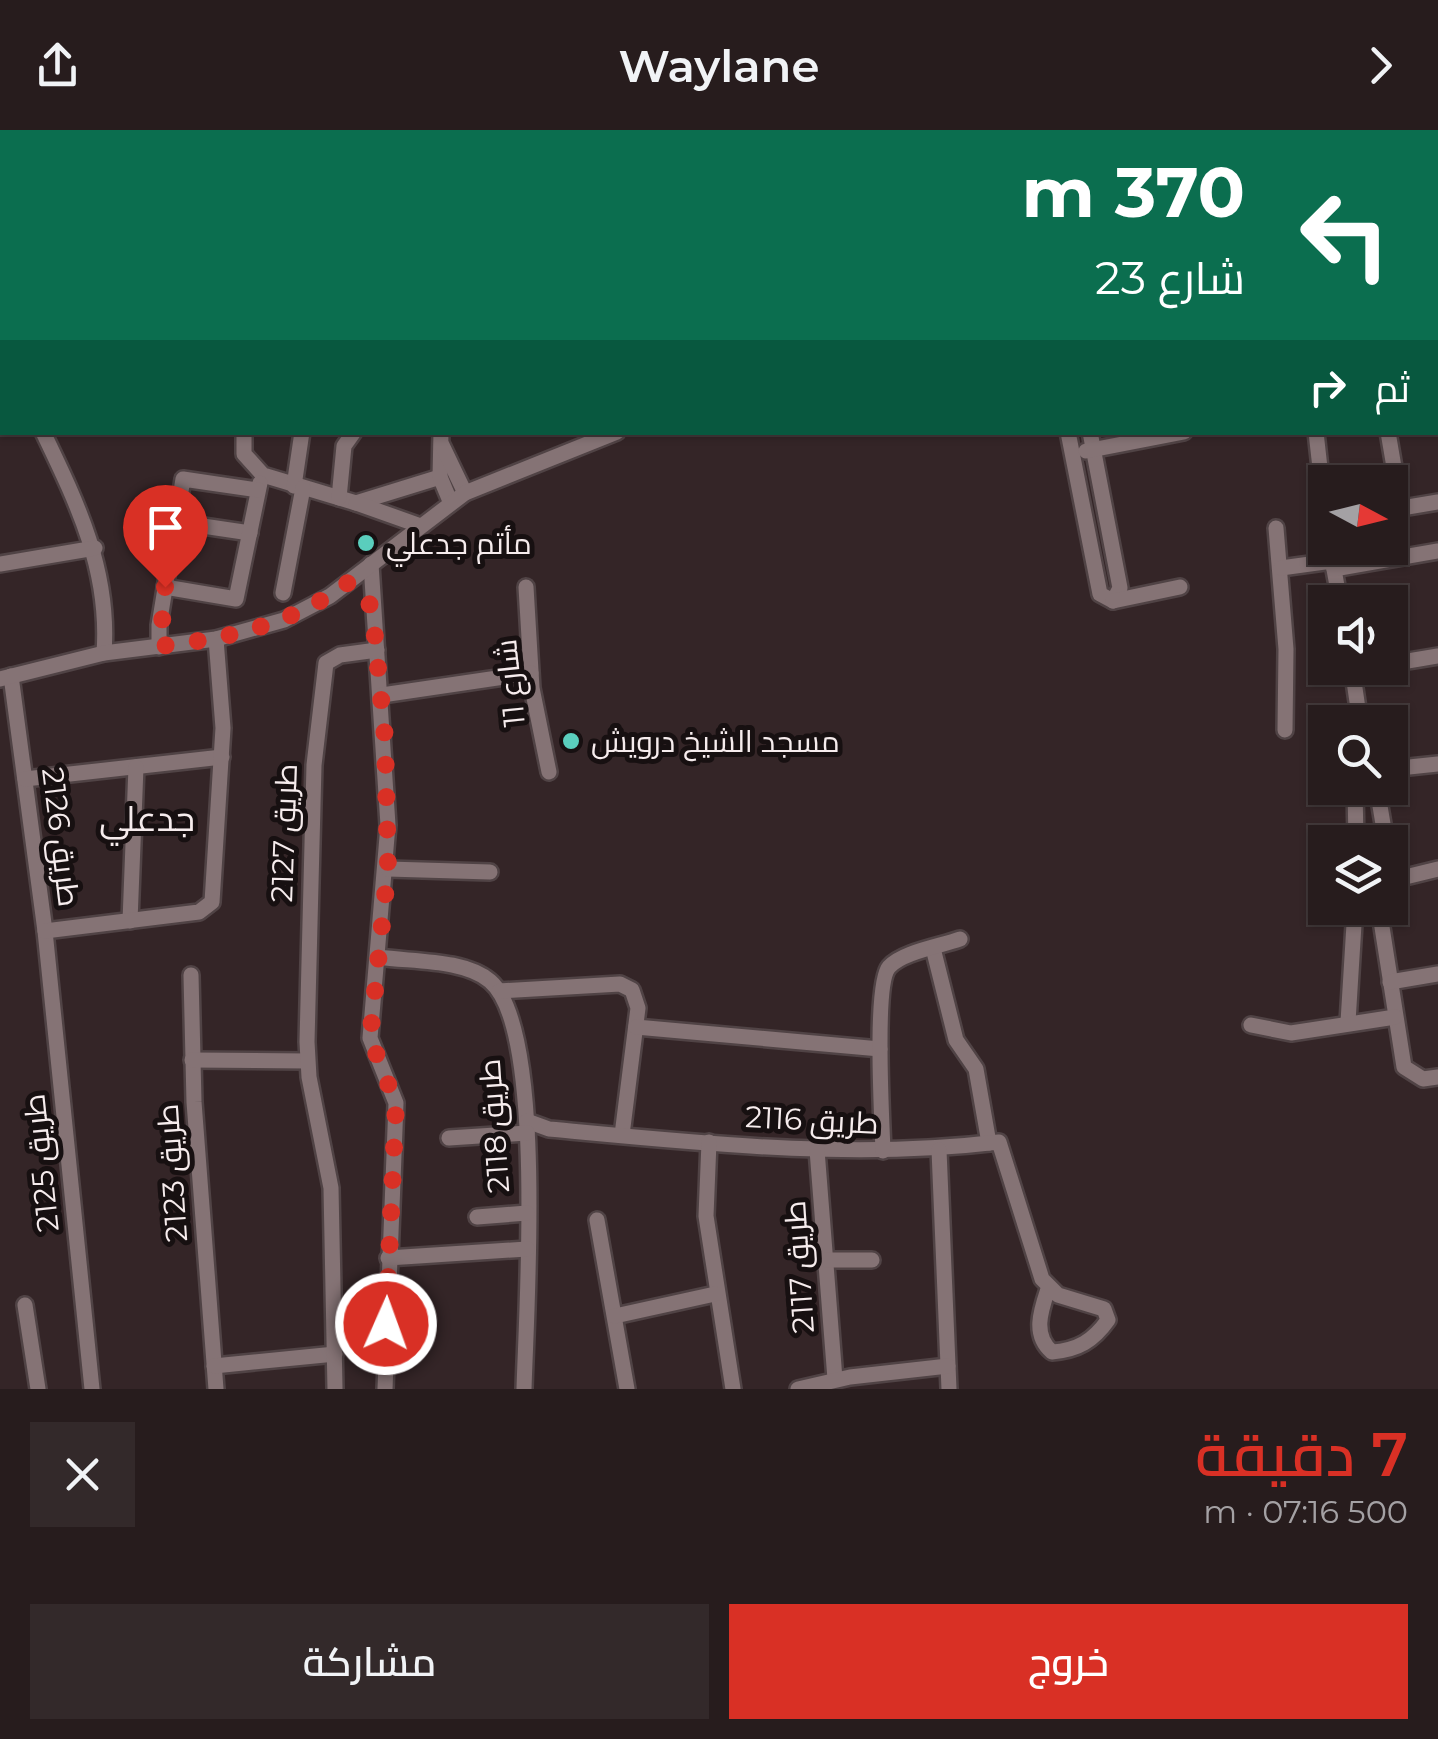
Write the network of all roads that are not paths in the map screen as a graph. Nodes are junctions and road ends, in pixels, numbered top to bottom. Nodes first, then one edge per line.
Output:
1 (44, 435) edge
2 (244, 435) edge
3 (302, 435) edge
4 (352, 435) edge
5 (610, 435) edge
6 (1142, 435) edge
7 (1316, 435) edge
8 (1388, 435) edge
9 (1091, 437) edge
10 (441, 439) edge
11 (1070, 441) edge
12 (1320, 465) edge
13 (1391, 465) edge
14 (440, 477) junction
15 (260, 482) junction
16 (299, 487) junction
17 (457, 497) junction
18 (339, 498) junction
19 (1438, 502) edge
20 (356, 503) junction
21 (1408, 507) edge
22 (176, 522) junction
23 (418, 525) junction
24 (1276, 528) dead end
25 (250, 533) junction
26 (1110, 535) junction
27 (1089, 539) junction
28 (94, 548) junction
29 (1438, 551) edge
30 (1408, 553) edge
31 (1308, 563) edge
32 (0, 564) edge
33 (371, 564) junction
34 (1280, 568) junction
35 (349, 582) junction
36 (165, 587) junction
37 (1180, 587) dead end
38 (526, 588) dead end
39 (283, 593) dead end
40 (1113, 600) junction
41 (372, 607) junction
42 (216, 640) junction
43 (160, 646) junction
44 (377, 650) junction
45 (104, 653) junction
46 (1438, 656) edge
47 (1408, 661) edge
48 (531, 673) junction
49 (6, 678) edge
50 (382, 695) junction
51 (1285, 730) dead end
52 (222, 757) junction
53 (1438, 764) edge
54 (136, 768) junction
55 (1408, 768) edge
56 (549, 772) dead end
57 (25, 779) junction
58 (388, 868) junction
59 (1438, 870) edge
60 (1408, 871) edge
61 (490, 872) dead end
62 (130, 921) junction
63 (1354, 925) edge
64 (1382, 925) edge
65 (45, 931) junction
66 (960, 939) dead end
67 (934, 948) junction
68 (379, 958) junction
69 (1438, 974) edge
70 (191, 975) dead end
71 (1390, 982) junction
72 (499, 991) junction
73 (1394, 1017) junction
74 (1348, 1022) junction
75 (1251, 1025) dead end
76 (636, 1027) junction
77 (880, 1049) junction
78 (192, 1060) junction
79 (307, 1061) junction
80 (1438, 1077) edge
81 (527, 1127) junction
82 (622, 1135) junction
83 (449, 1138) dead end
84 (708, 1142) junction
85 (994, 1142) junction
86 (817, 1150) junction
87 (939, 1150) junction
88 (883, 1151) junction
89 (527, 1213) junction
90 (477, 1217) dead end
91 (597, 1220) dead end
92 (528, 1249) junction
93 (388, 1258) junction
94 (826, 1260) junction
95 (872, 1260) dead end
96 (1048, 1289) junction
97 (715, 1294) junction
98 (25, 1305) dead end
99 (616, 1316) junction
100 (335, 1354) junction
101 (214, 1366) junction
102 (948, 1366) junction
103 (835, 1379) junction
104 (38, 1389) edge
105 (92, 1389) edge
106 (216, 1389) edge
107 (336, 1389) edge
108 (385, 1389) edge
109 (524, 1389) edge
110 (627, 1389) edge
111 (732, 1389) edge
112 (798, 1389) edge
113 (949, 1389) edge

1 - 28 street
2 - 15 street
3 - 16 street
4 - 18 street
5 - 17 street
6 - 9 street
7 - 12 street
8 - 13 street
9 - 11 street
9 - 26 street
10 - 14 street
10 - 17 street
11 - 27 street
14 - 17 street
14 - 20 street
15 - 16 street
15 - 22 street
15 - 25 street
16 - 18 street
16 - 39 street
17 - 23 street
18 - 20 street
19 - 21 street
20 - 23 street
22 - 25 street
22 - 36 street
23 - 33 street
24 - 34 street
25 - 36 street
26 - 27 street
26 - 40 street
27 - 40 street
28 - 32 street
28 - 45 street
29 - 30 street
31 - 34 street
33 - 35 street
33 - 41 street
34 - 51 street
35 - 41 street
35 - 42 street
36 - 43 street
37 - 40 street
38 - 48 street, شارع 11
41 - 44 street
42 - 43 street
42 - 52 street, طريق 2126
43 - 45 street
44 - 50 street
44 - 79 street, طريق 2127
45 - 49 street
46 - 47 street
48 - 50 street
48 - 56 street, شارع 11
49 - 57 street, طريق 2126
50 - 58 street
52 - 54 street
52 - 62 street, طريق 2126
53 - 55 street
54 - 57 street
54 - 62 street
57 - 65 street, طريق 2126
58 - 61 street
58 - 68 street
59 - 60 street
62 - 65 street, طريق 2126
63 - 74 street
64 - 71 street
65 - 105 street, طريق 2125
66 - 67 street
67 - 77 street
67 - 85 street
68 - 72 street
68 - 93 street
69 - 71 street
70 - 78 street, طريق 2123
71 - 73 street
72 - 76 street
72 - 81 street, طريق 2118
73 - 74 street
73 - 80 street
74 - 75 street
76 - 77 street
76 - 82 street
77 - 88 street
78 - 79 street
78 - 101 street, طريق 2123
79 - 100 street, طريق 2127
81 - 82 street, طريق 2116
81 - 83 street, طريق 2116
81 - 89 street, طريق 2118
82 - 84 street, طريق 2116
84 - 86 street, طريق 2116
84 - 97 street
85 - 87 street, طريق 2116
85 - 96 street
86 - 88 street, طريق 2116
86 - 94 street, طريق 2117
87 - 88 street, طريق 2116
87 - 102 street
89 - 90 street
89 - 92 street, طريق 2118
91 - 99 street
92 - 93 street
92 - 109 street, طريق 2118
93 - 108 street
94 - 95 street
94 - 103 street, طريق 2117
96 - 96 street
97 - 99 street
97 - 111 street
98 - 104 street
99 - 110 street
100 - 101 street
100 - 107 street, طريق 2127
101 - 106 street, طريق 2123
102 - 103 street
102 - 113 street
103 - 112 street

